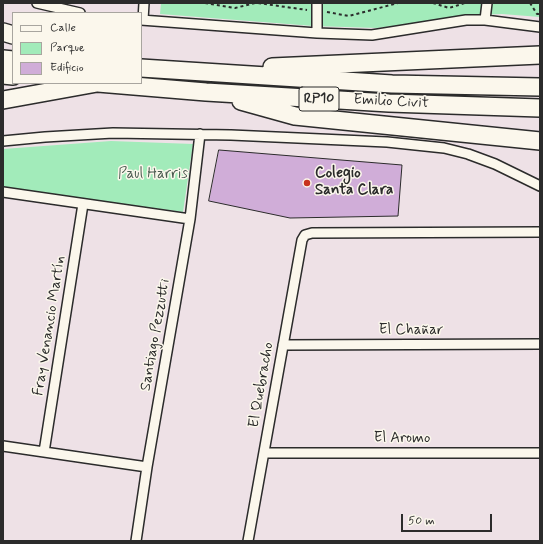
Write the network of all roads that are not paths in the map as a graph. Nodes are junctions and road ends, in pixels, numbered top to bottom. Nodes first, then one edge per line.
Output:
1 (37, 3) edge
2 (144, 3) edge
3 (317, 3) edge
4 (487, 3) edge
5 (76, 12) edge
6 (142, 20) edge
7 (485, 20) junction
8 (540, 27) edge
9 (317, 33) junction
10 (540, 55) edge
11 (142, 68) edge
12 (196, 71) junction
13 (92, 84) edge
14 (110, 84) edge
15 (540, 86) edge
16 (206, 92) junction
17 (3, 100) edge
18 (540, 108) edge
19 (200, 134) junction
20 (3, 141) edge
21 (540, 141) edge
22 (540, 186) edge
23 (3, 192) edge
24 (83, 204) junction
25 (190, 219) junction
26 (540, 232) edge
27 (540, 344) edge
28 (283, 345) junction
29 (3, 446) edge
30 (44, 452) junction
31 (264, 452) junction
32 (540, 452) edge
33 (147, 467) junction
34 (136, 541) edge
35 (248, 541) edge

1 - 5 street
2 - 6 street
3 - 9 street
4 - 7 street
6 - 9 street
7 - 8 street
7 - 9 street
10 - 12 highway
11 - 12 highway, Emilio Civit / RP10
12 - 15 highway, Emilio Civit / RP10
13 - 17 highway, Emilio Civit
14 - 16 highway, Emilio Civit / RP10
16 - 18 highway, Emilio Civit / RP10
16 - 21 highway
19 - 20 street
19 - 22 street
19 - 25 street, Santiago Pezzutti
23 - 24 street
24 - 25 street
24 - 30 street, Fray Venancio Martín
25 - 33 street, Santiago Pezzutti
26 - 28 street, El Quebracho
27 - 28 street, El Chañar
28 - 31 street, El Quebracho
29 - 30 street
30 - 33 street
31 - 32 street, El Aromo
31 - 35 street, El Quebracho
33 - 34 street, Santiago Pezzutti

